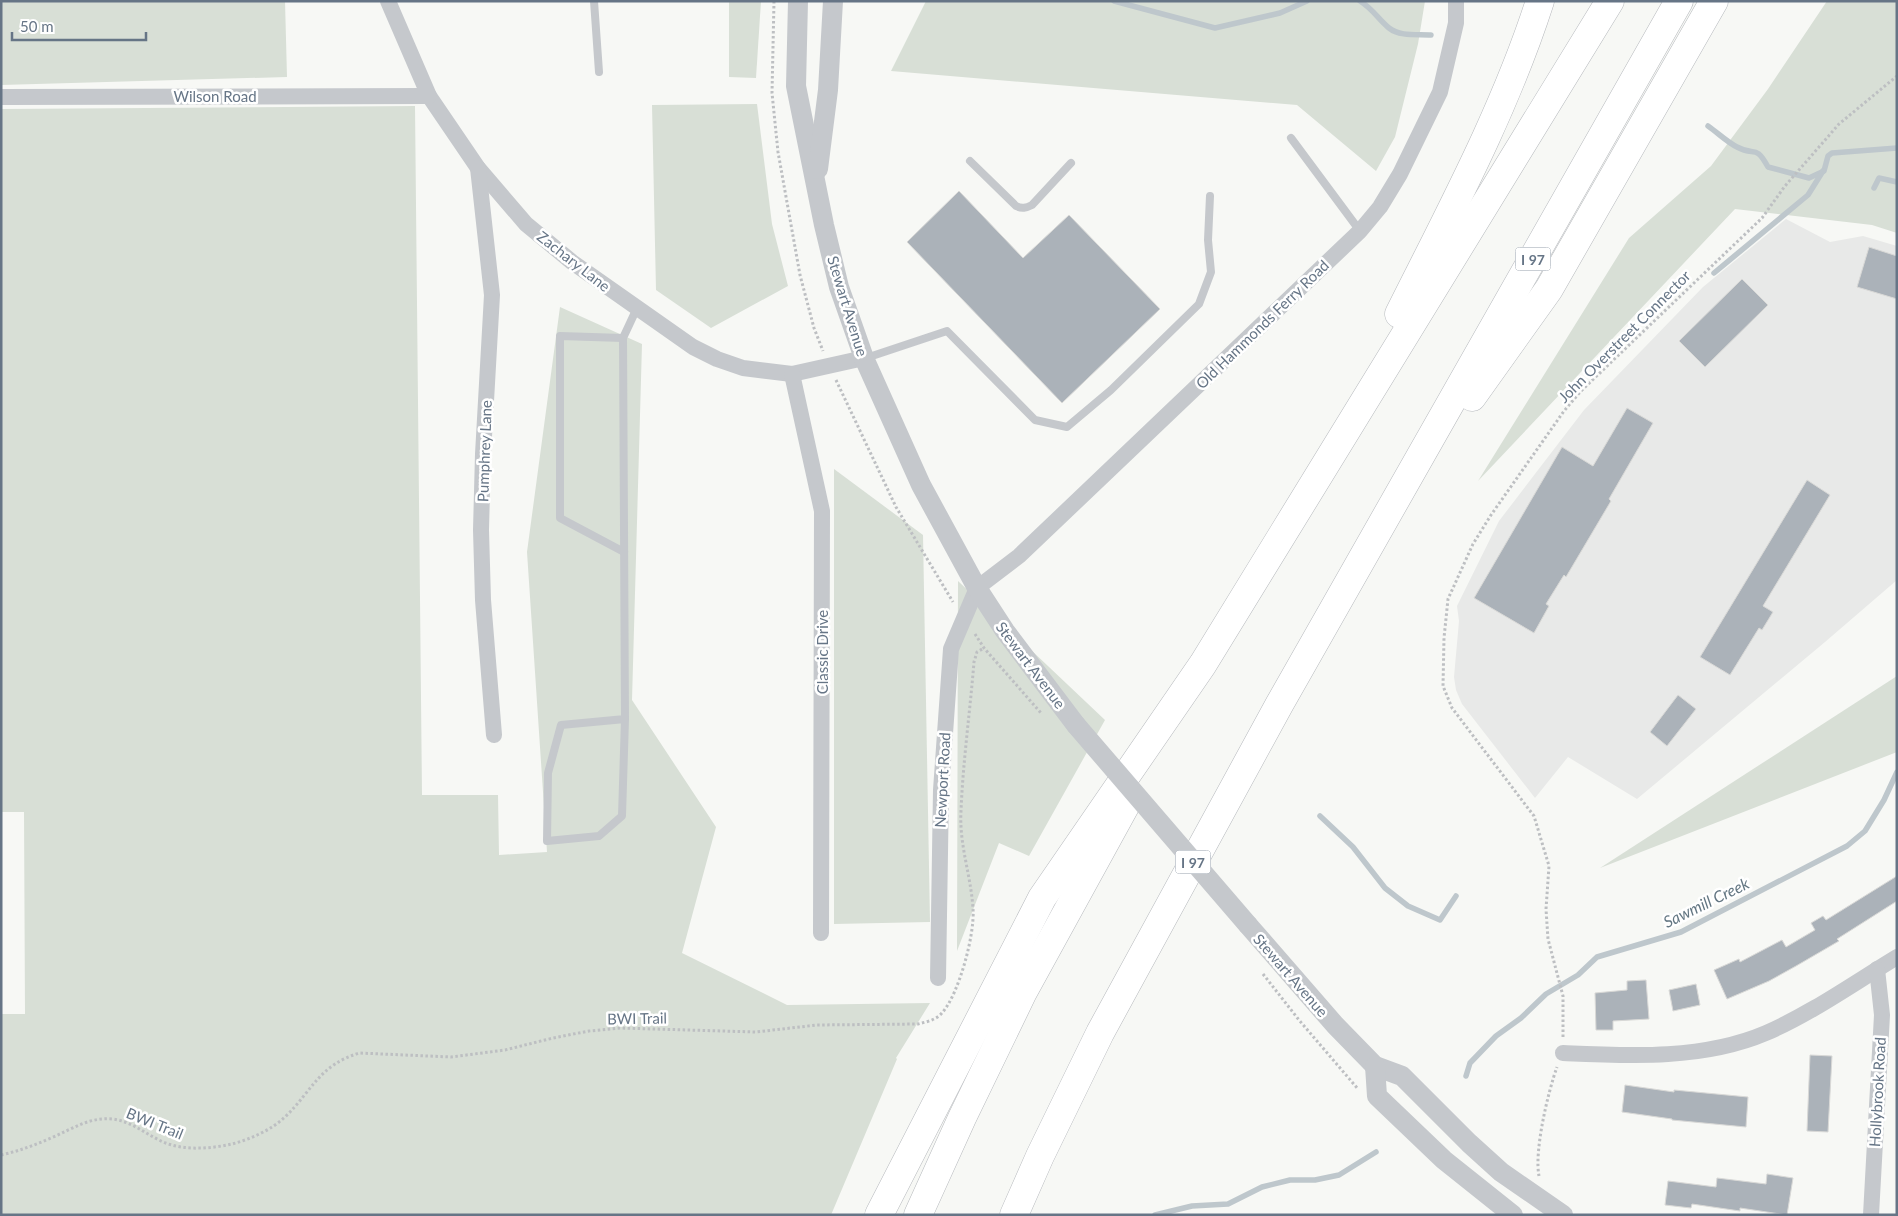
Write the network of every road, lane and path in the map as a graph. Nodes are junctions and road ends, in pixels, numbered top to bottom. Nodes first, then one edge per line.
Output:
1 (388, 1) edge
2 (594, 1) edge
3 (798, 1) edge
4 (833, 1) edge
5 (1456, 1) edge
6 (1540, 1) edge
7 (1610, 1) edge
8 (1679, 1) edge
9 (1714, 1) edge
10 (599, 72) dead end
11 (1897, 76) edge
12 (1, 96) edge
13 (430, 96) junction
14 (1291, 138) dead end
15 (970, 161) dead end
16 (1071, 163) dead end
17 (478, 168) junction
18 (816, 186) junction
19 (1210, 196) dead end
20 (1360, 231) junction
21 (637, 308) junction
22 (623, 338) junction
23 (864, 358) junction
24 (792, 374) junction
25 (1321, 472) junction
26 (1386, 516) junction
27 (624, 552) junction
28 (977, 588) junction
29 (1203, 664) junction
30 (625, 719) junction
31 (1047, 720) dead end
32 (494, 735) dead end
33 (821, 933) dead end
34 (1897, 957) edge
35 (1877, 969) junction
36 (938, 978) dead end
37 (1563, 1053) junction
38 (1375, 1066) junction
39 (1, 1155) edge
40 (1543, 1183) dead end
41 (879, 1215) edge
42 (918, 1215) edge
43 (1014, 1215) edge
44 (1513, 1215) edge
45 (1563, 1215) edge
46 (1870, 1215) edge

1 - 13 street, Zachary Lane
2 - 10 lane
3 - 18 street, Stewart Avenue
4 - 18 street, Stewart Avenue
5 - 20 street, Old Hammonds Ferry Road
6 - 25 highway
7 - 25 highway
8 - 26 highway, I 97
9 - 26 highway
11 - 37 path, John Overstreet Connector
12 - 13 street, Wilson Road
13 - 17 street, Zachary Lane
14 - 20 lane
15 - 16 lane
17 - 21 street, Zachary Lane
17 - 32 street, Pumphrey Lane
18 - 23 street, Stewart Avenue
19 - 23 lane
20 - 28 street, Old Hammonds Ferry Road
21 - 22 lane
21 - 24 street, Zachary Lane
22 - 27 lane
22 - 27 lane
23 - 24 street, Zachary Lane
23 - 28 street, Stewart Avenue
24 - 33 street, Classic Drive
25 - 29 highway
26 - 43 highway, I 97
27 - 30 lane
28 - 36 street, Newport Road
28 - 38 street, Stewart Avenue, bridge
29 - 41 highway
29 - 42 highway
30 - 30 lane
31 - 39 path, BWI Trail
34 - 35 street
35 - 37 street
35 - 46 street, Hollybrook Road
37 - 40 path, John Overstreet Connector
38 - 44 street
38 - 45 street, Stewart Avenue

